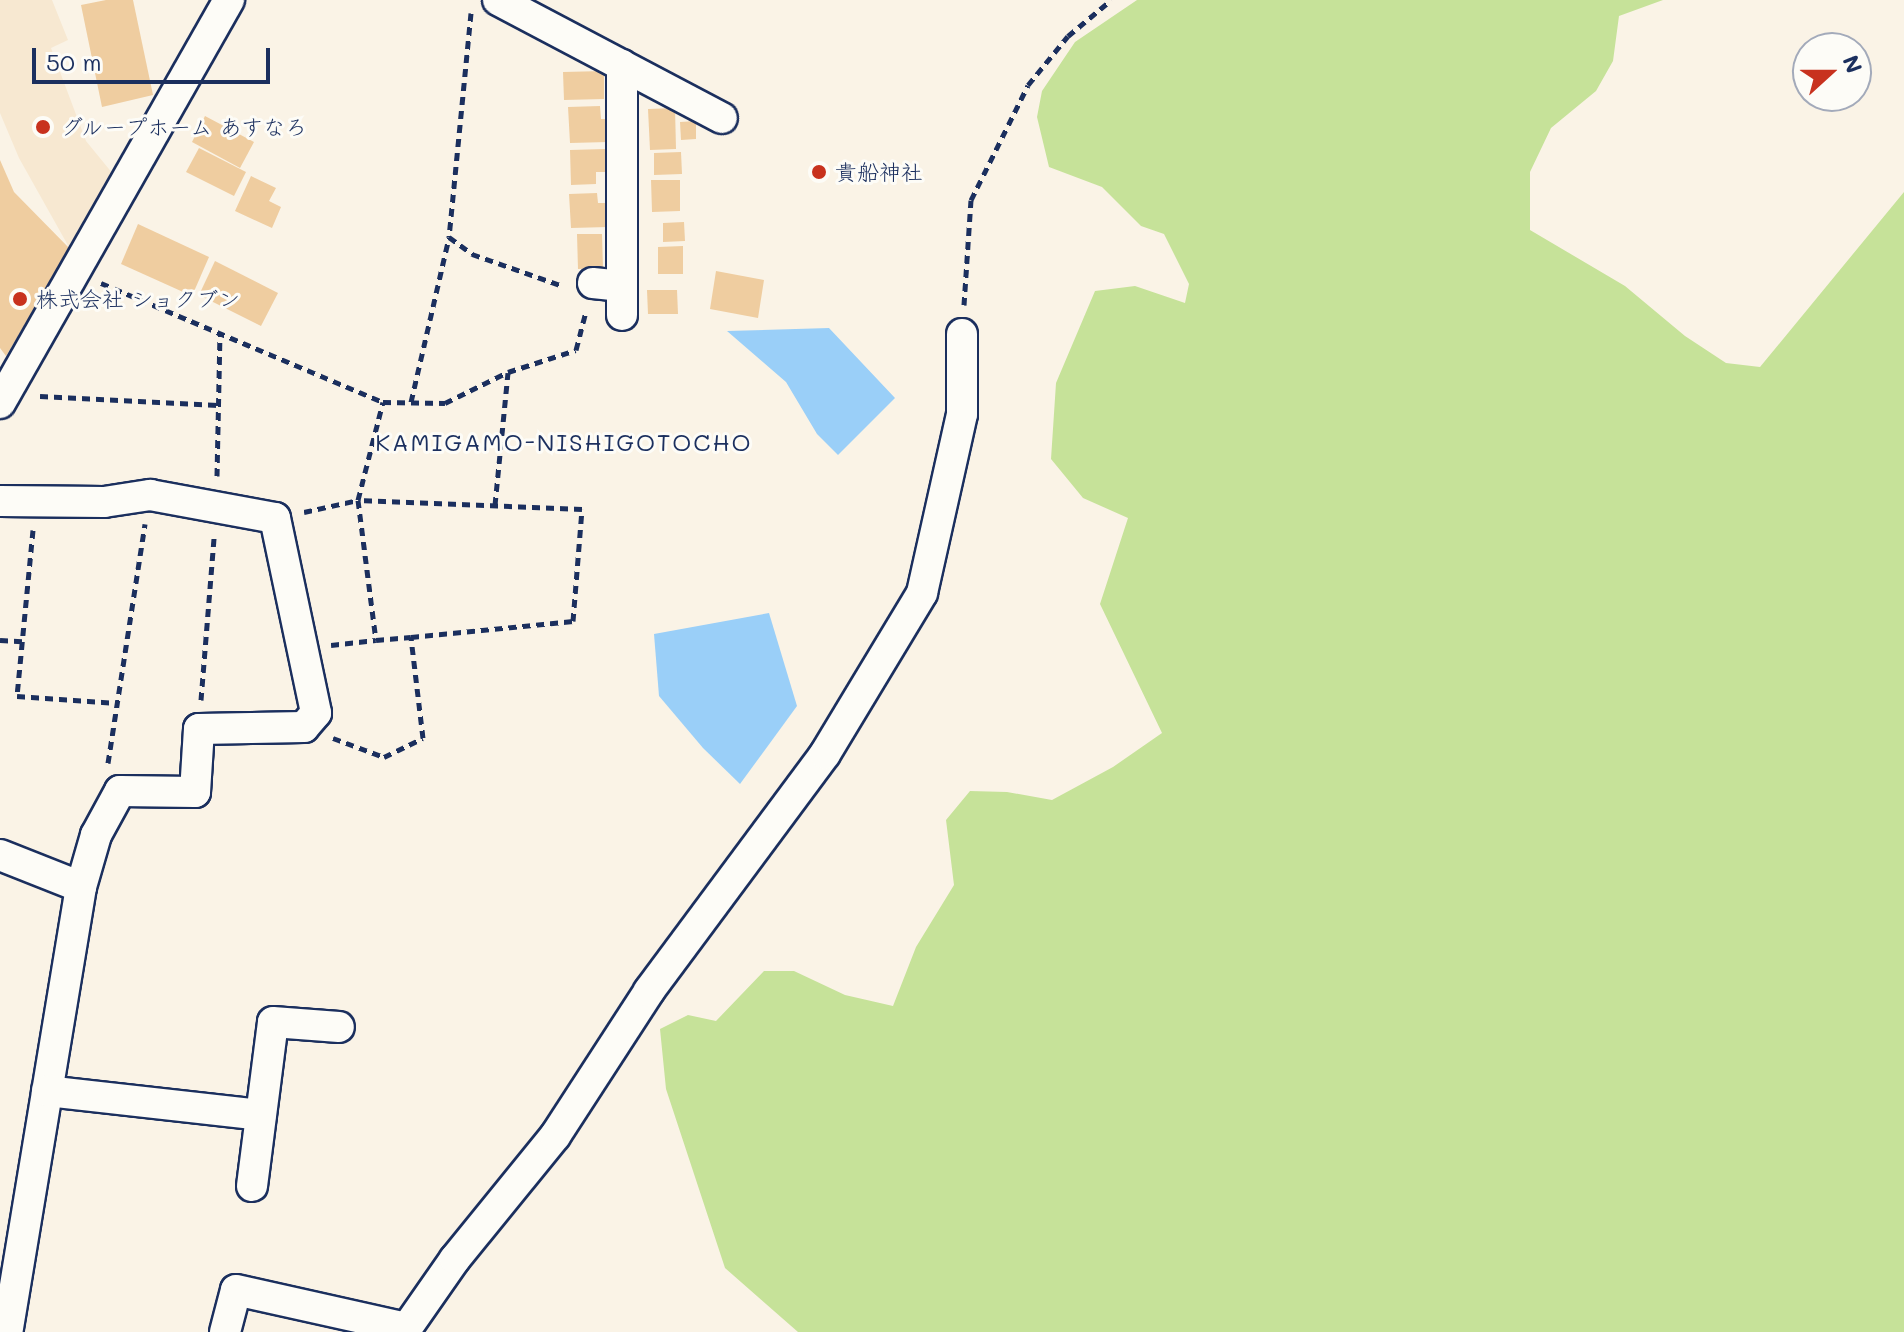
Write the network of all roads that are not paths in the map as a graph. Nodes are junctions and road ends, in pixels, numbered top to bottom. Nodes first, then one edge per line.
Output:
1 (229, 0) edge
2 (498, 0) edge
3 (622, 65) junction
4 (722, 118) dead end
5 (599, 296) road end
6 (962, 334) road end
7 (2, 399) edge
8 (0, 501) edge
9 (0, 855) edge
10 (81, 887) junction
11 (339, 1027) dead end
12 (47, 1091) junction
13 (261, 1115) junction
14 (252, 1186) dead end
15 (405, 1330) edge
16 (7, 1332) edge
17 (225, 1332) edge

1 - 7 street
2 - 3 street
3 - 4 street
3 - 5 street
6 - 15 street
8 - 10 street
9 - 10 street
10 - 12 street
11 - 13 street
12 - 13 street
12 - 16 street
13 - 14 street
15 - 17 street

